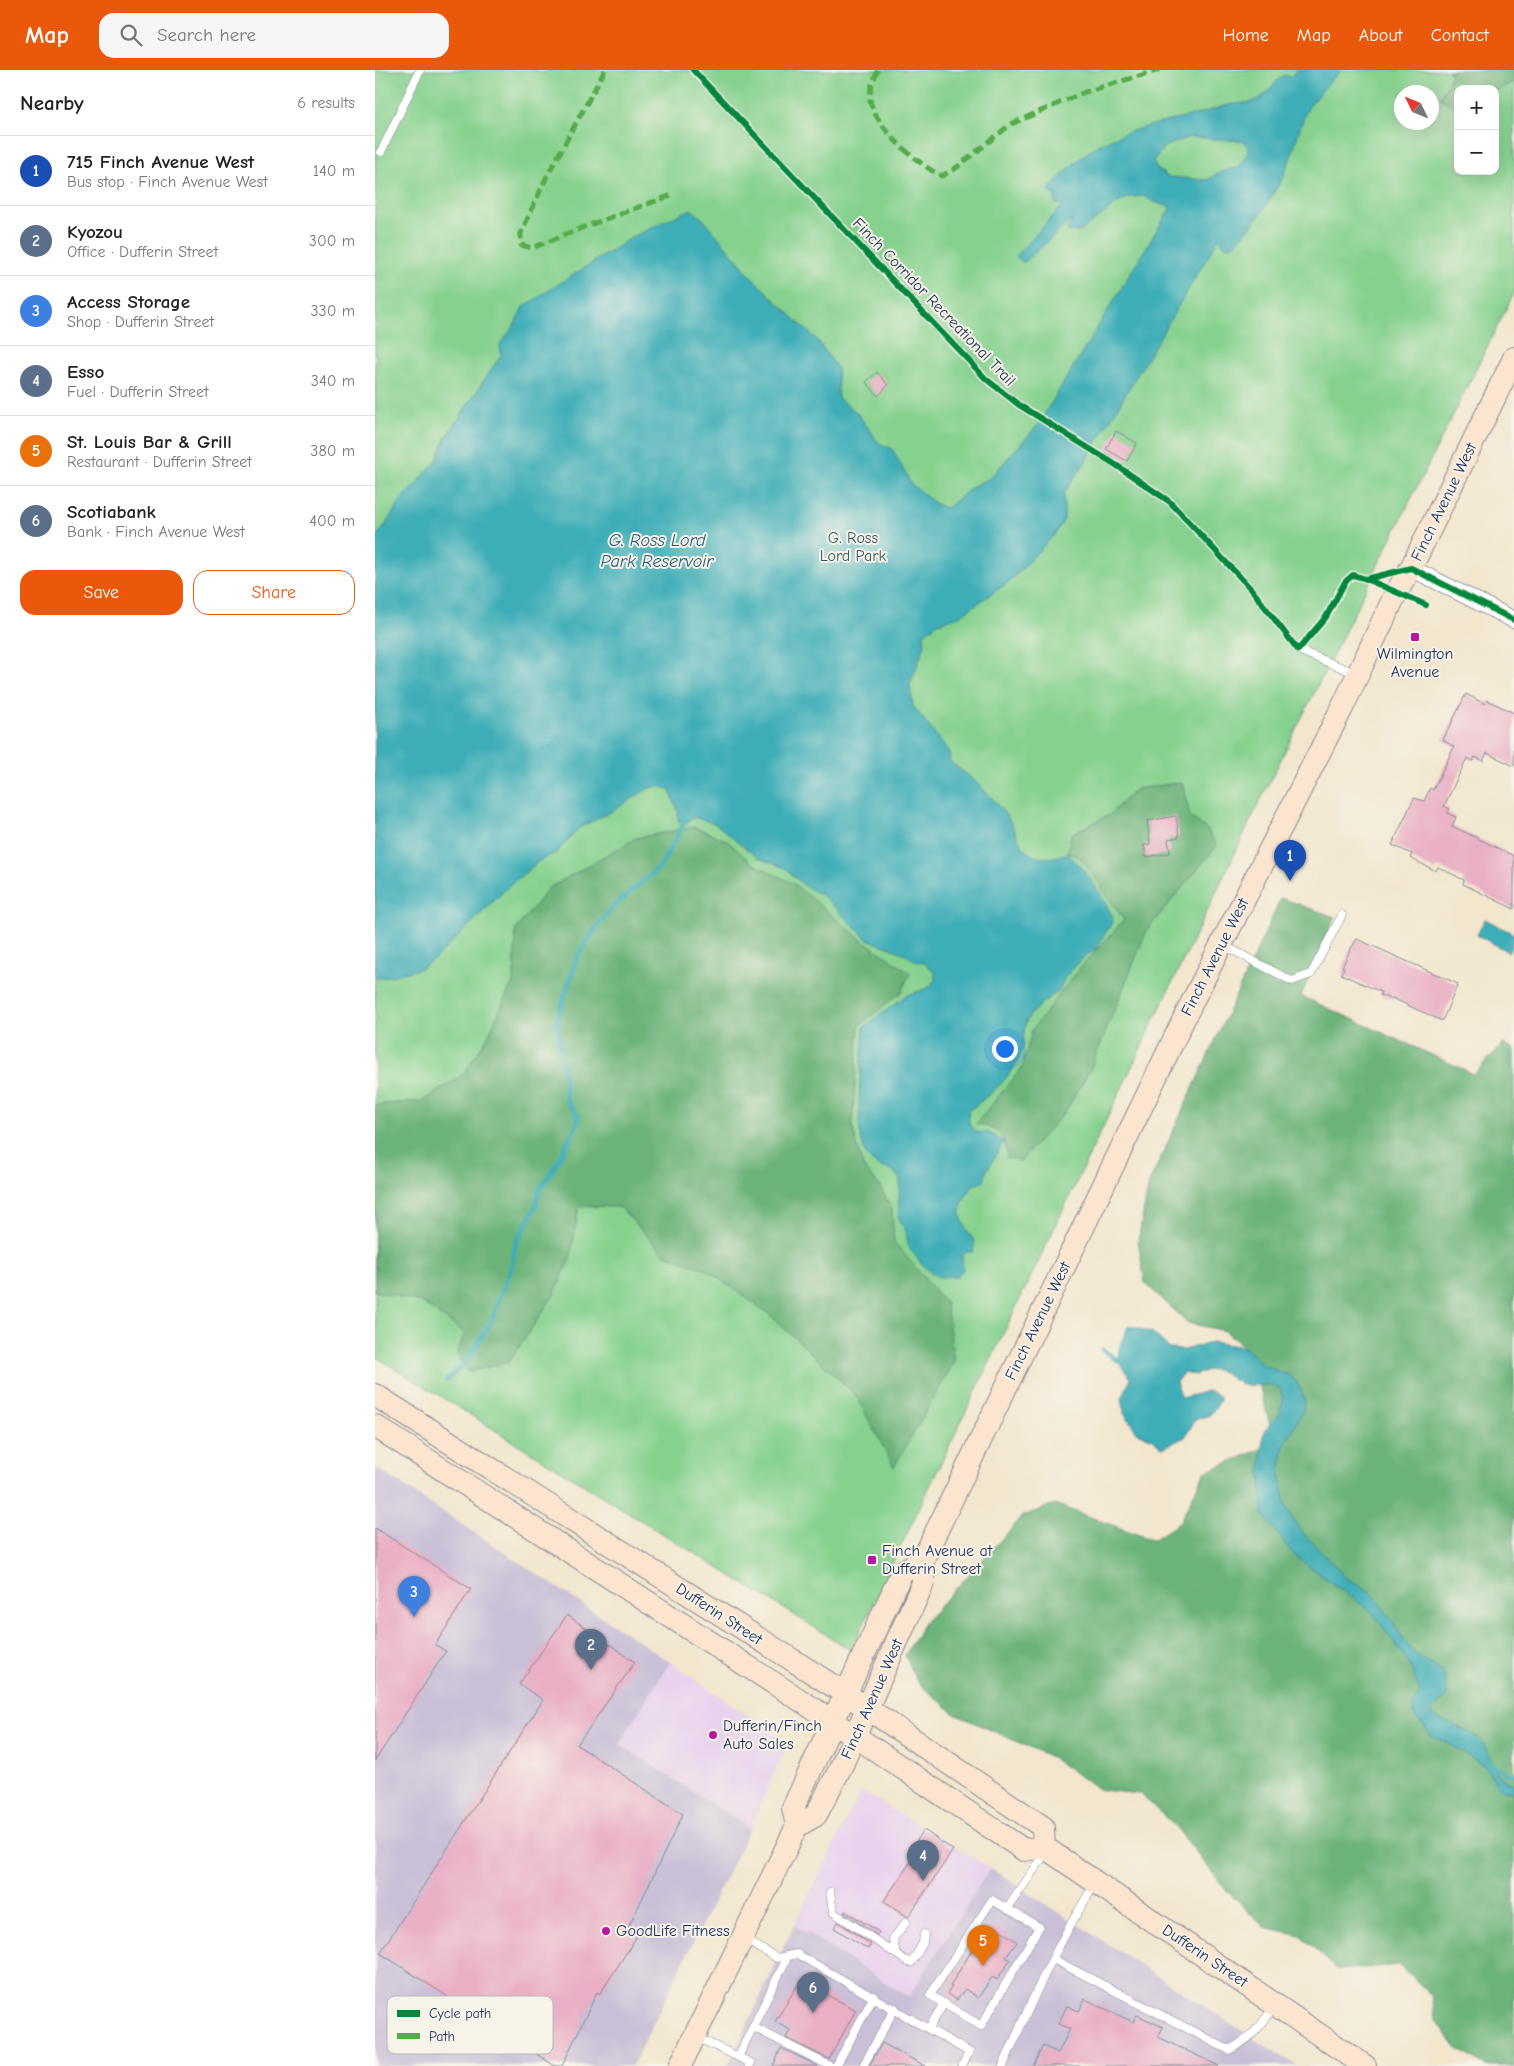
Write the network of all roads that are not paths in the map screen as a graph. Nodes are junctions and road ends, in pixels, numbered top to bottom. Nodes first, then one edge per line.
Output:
1 (420, 70) edge
2 (693, 70) edge
3 (381, 152) dead end
4 (1514, 358) edge
5 (1411, 568) junction
6 (1514, 620) edge
7 (1359, 675) junction
8 (1342, 915) dead end
9 (1221, 944) junction
10 (375, 1395) edge
11 (375, 1426) edge
12 (923, 1559) junction
13 (846, 1694) junction
14 (868, 1710) junction
15 (834, 1722) junction
16 (856, 1737) junction
17 (797, 1826) junction
18 (1046, 1848) junction
19 (1096, 1882) junction
20 (829, 1892) dead end
21 (1007, 1909) junction
22 (906, 1922) dead end
23 (925, 1934) dead end
24 (742, 1938) junction
25 (896, 1954) junction
26 (789, 1956) junction
27 (1053, 1960) junction
28 (874, 1996) junction
29 (944, 2003) junction
30 (1276, 2005) junction
31 (895, 2008) junction
32 (753, 2027) junction
33 (929, 2028) junction
34 (694, 2036) junction
35 (738, 2058) junction
36 (679, 2066) edge
37 (749, 2066) edge
38 (830, 2066) edge
39 (836, 2066) edge
40 (863, 2066) edge
41 (962, 2066) edge
42 (1003, 2066) edge
43 (1365, 2066) edge

1 - 3 lane
2 - 7 lane, Finch Corridor Recreational Trail
4 - 5 main road, Finch Avenue West
5 - 6 street
5 - 7 main road, Finch Avenue West
7 - 9 main road, Finch Avenue West
8 - 9 lane
9 - 12 main road, Finch Avenue West
10 - 13 main road, Dufferin Street
11 - 15 main road, Dufferin Street
12 - 13 main road, Finch Avenue West
12 - 14 main road, Finch Avenue West
13 - 14 main road, Dufferin Street
13 - 15 main road, Finch Avenue West
14 - 16 main road, Finch Avenue West
14 - 18 main road, Dufferin Street
15 - 16 main road, Dufferin Street
15 - 17 main road, Finch Avenue West
16 - 17 main road, Finch Avenue West
16 - 18 main road, Dufferin Street
17 - 24 main road, Finch Avenue West
18 - 19 main road, Dufferin Street
18 - 21 lane
19 - 27 lane
19 - 30 main road, Dufferin Street
20 - 25 lane
21 - 29 lane
21 - 29 lane
22 - 25 lane
23 - 25 lane
24 - 26 lane
24 - 34 main road, Finch Avenue West
26 - 28 lane
26 - 32 lane
27 - 30 lane
27 - 42 lane
28 - 31 lane
28 - 39 lane
29 - 33 lane
30 - 43 main road, Dufferin Street
31 - 33 lane
31 - 40 lane
32 - 35 lane
32 - 38 lane
33 - 41 lane
34 - 35 lane
34 - 36 main road, Finch Avenue West
35 - 37 lane

